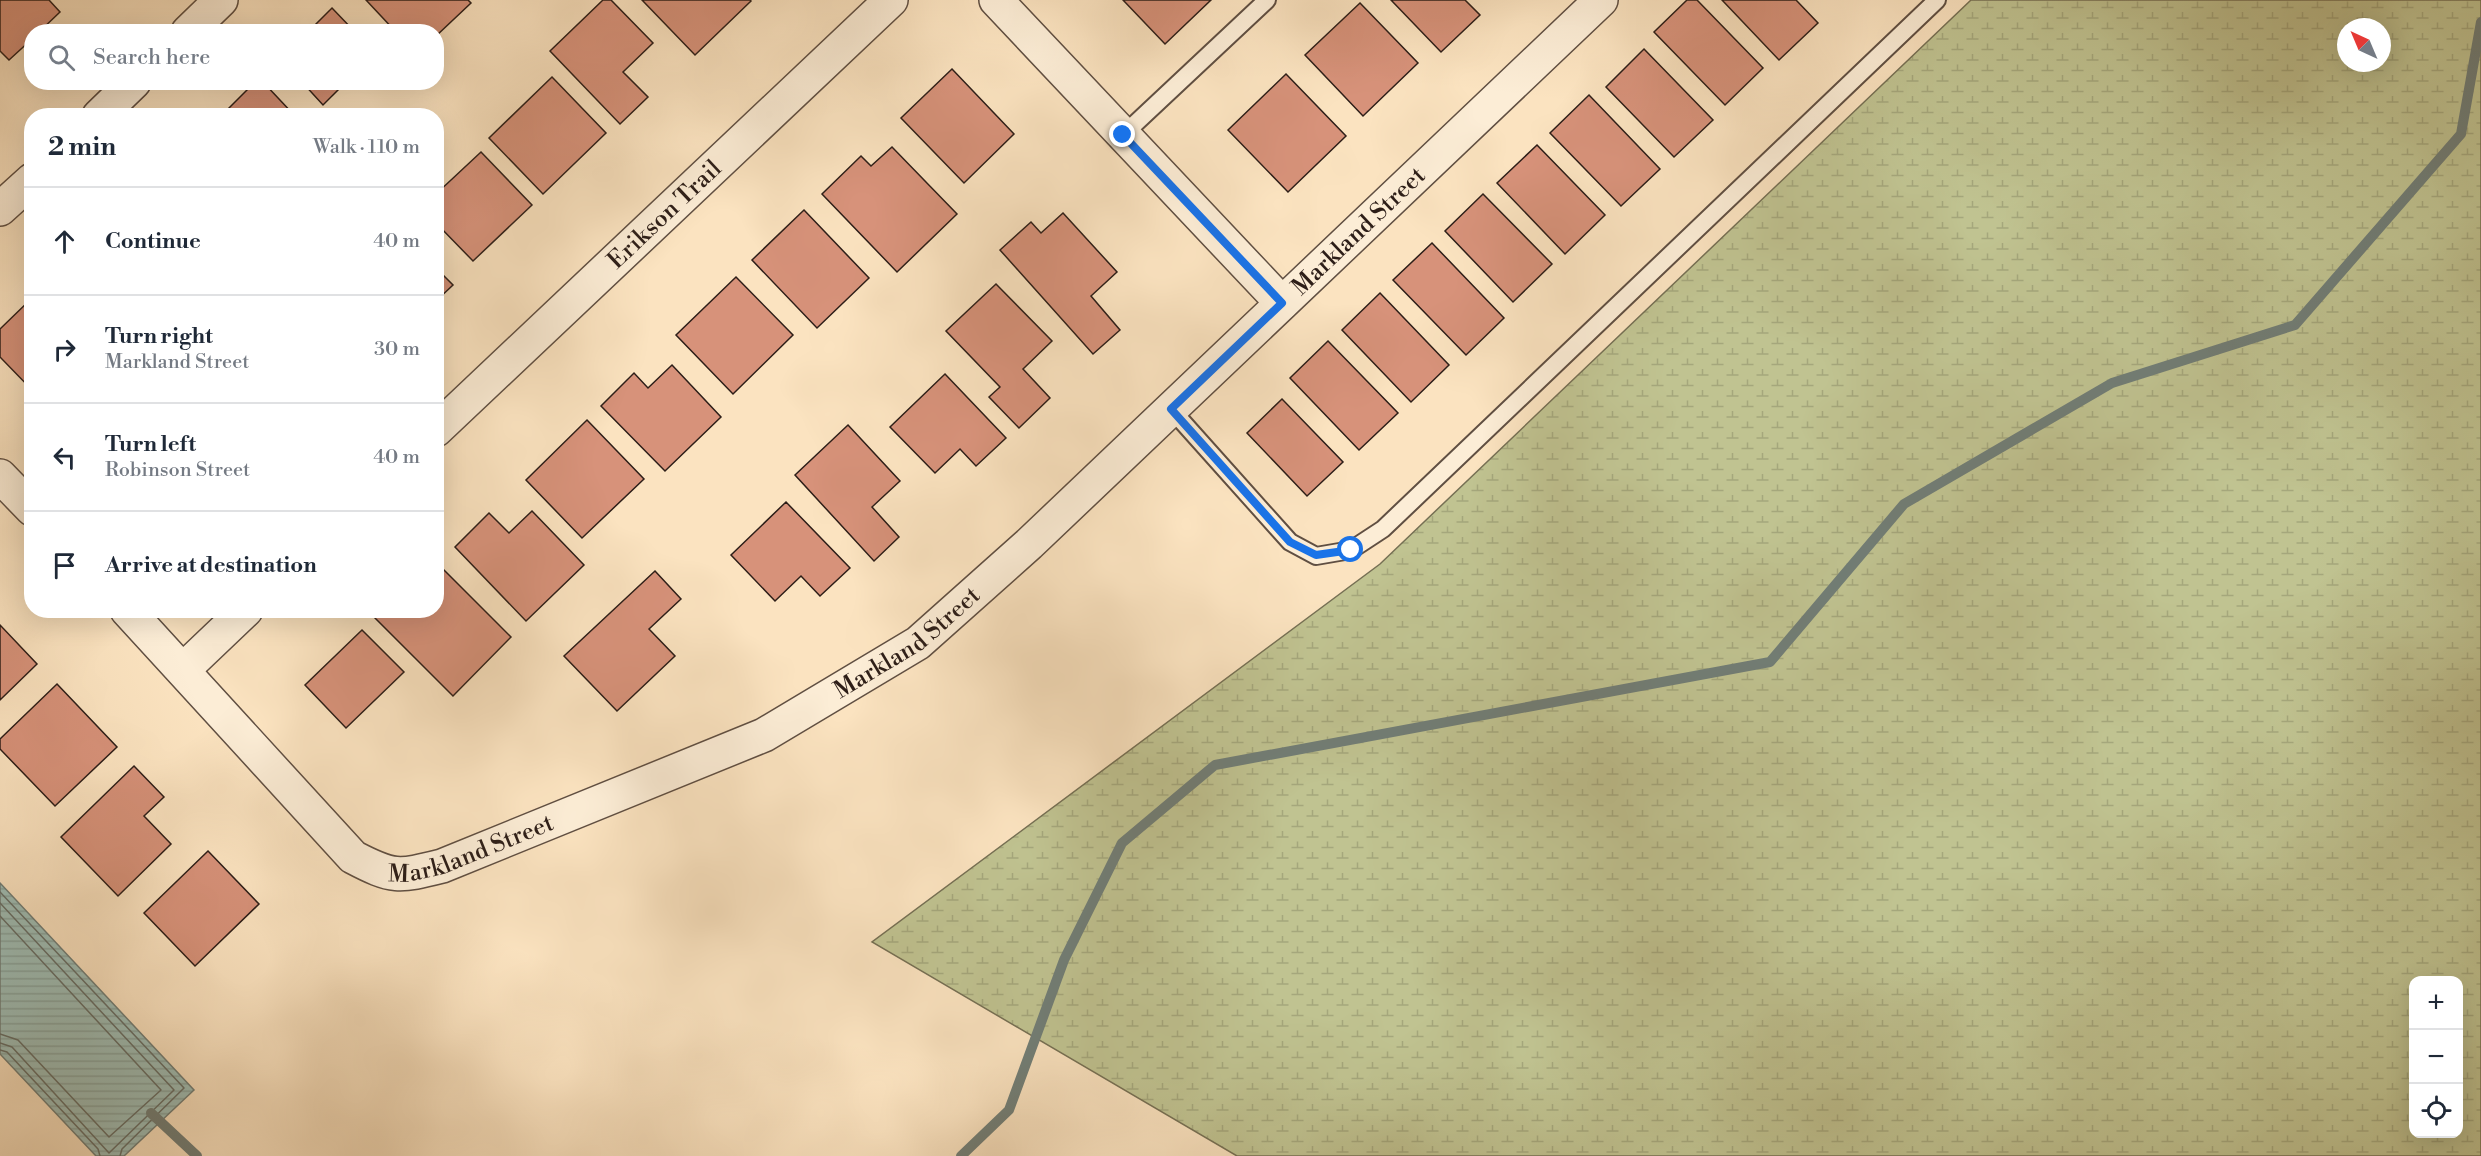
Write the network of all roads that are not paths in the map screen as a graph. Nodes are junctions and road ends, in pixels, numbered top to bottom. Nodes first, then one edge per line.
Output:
1 (222, 0) edge
2 (891, 0) edge
3 (996, 0) edge
4 (1267, 0) edge
5 (1601, 0) edge
6 (1937, 0) edge
7 (196, 24) edge
8 (126, 90) edge
9 (107, 108) edge
10 (1123, 135) junction
11 (24, 187) edge
12 (0, 209) edge
13 (1282, 303) junction
14 (1171, 409) junction
15 (444, 422) edge
16 (0, 476) edge
17 (24, 501) edge
18 (134, 618) edge
19 (238, 618) edge
20 (183, 670) junction

1 - 7 street
2 - 15 street, Erikson Trail
3 - 10 street
4 - 10 lane
5 - 13 street, Markland Street
6 - 14 lane
8 - 9 street
10 - 13 street
11 - 12 street
13 - 14 street, Markland Street
14 - 20 street, Markland Street
16 - 17 street
18 - 20 street, Markland Street
19 - 20 street

